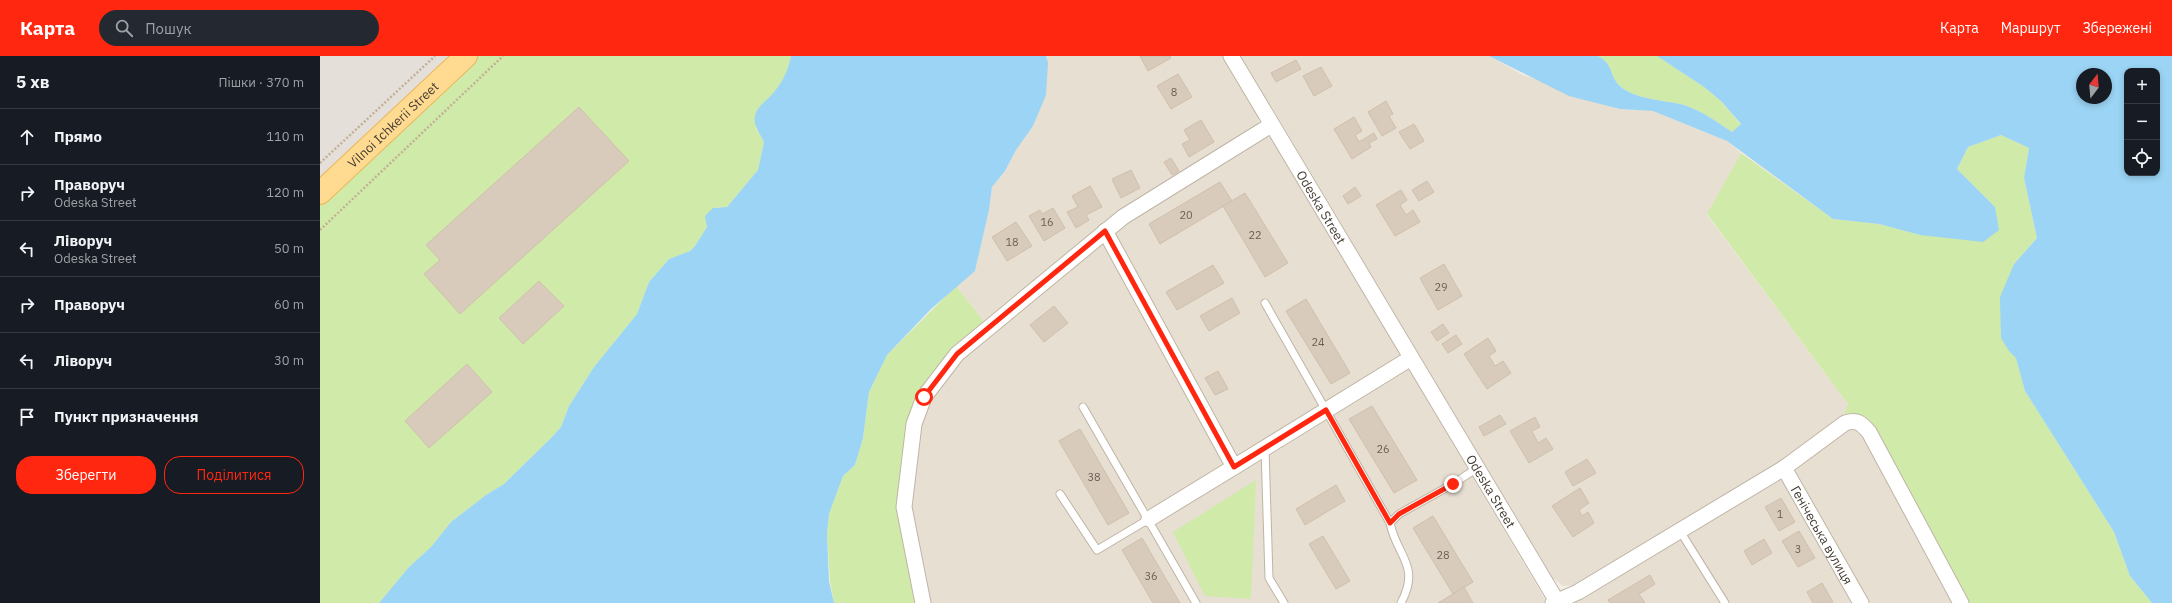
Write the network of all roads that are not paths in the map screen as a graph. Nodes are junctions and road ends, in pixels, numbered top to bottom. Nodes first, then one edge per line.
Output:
1 (466, 56) edge
2 (1231, 56) edge
3 (1271, 125) junction
4 (320, 193) edge
5 (1105, 231) junction
6 (1265, 303) dead end
7 (1411, 358) junction
8 (1083, 407) dead end
9 (1326, 410) junction
10 (1265, 448) junction
11 (1234, 467) junction
12 (1477, 468) junction
13 (1784, 468) junction
14 (1060, 494) dead end
15 (1149, 518) junction
16 (1390, 523) junction
17 (1680, 531) junction
18 (1283, 602) edge
19 (1556, 602) edge
20 (922, 603) edge
21 (1196, 603) edge
22 (1275, 603) edge
23 (1401, 603) edge
24 (1725, 603) edge
25 (1861, 603) edge
26 (1960, 603) edge

1 - 4 main road, Vilnoi Ichkerii Street
2 - 3 street, Odeska Street
3 - 5 street
3 - 7 street, Odeska Street
5 - 11 street
5 - 20 street
6 - 9 lane
7 - 9 street
7 - 12 street, Odeska Street
8 - 15 lane
9 - 10 street
9 - 16 lane
10 - 11 street
10 - 18 lane
11 - 15 street
12 - 16 lane
12 - 19 street, Odeska Street
13 - 17 street
13 - 25 street, Генічеська вулиця
13 - 26 street
14 - 15 lane
15 - 21 lane
16 - 23 lane
17 - 19 street
17 - 24 lane
18 - 22 lane

